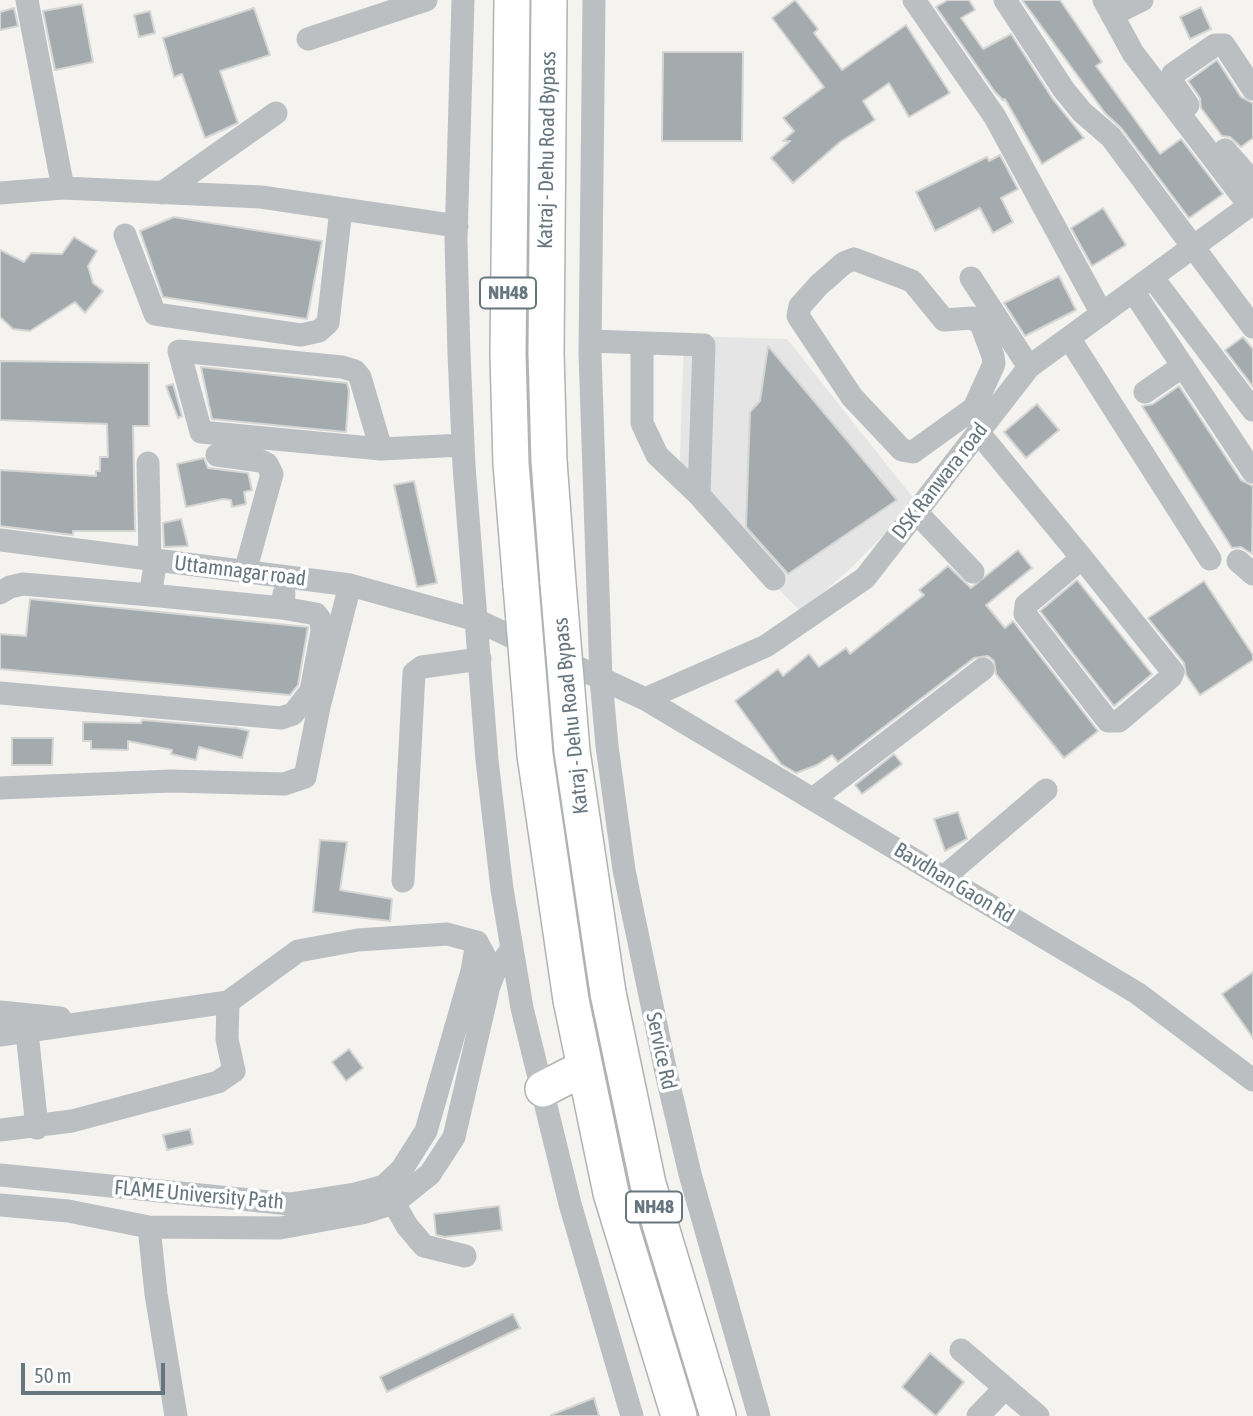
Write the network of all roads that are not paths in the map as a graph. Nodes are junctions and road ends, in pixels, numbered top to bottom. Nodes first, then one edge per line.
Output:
1 (27, 0) edge
2 (426, 0) edge
3 (463, 0) edge
4 (512, 0) edge
5 (549, 0) edge
6 (594, 0) edge
7 (1005, 0) edge
8 (1142, 0) edge
9 (926, 4) edge
10 (1108, 7) edge
11 (308, 39) dead end
12 (1253, 89) edge
13 (276, 113) dead end
14 (1253, 182) edge
15 (63, 188) junction
16 (0, 193) edge
17 (162, 193) junction
18 (1251, 204) edge
19 (341, 209) junction
20 (457, 226) junction
21 (125, 235) dead end
22 (1192, 247) junction
23 (1152, 276) junction
24 (971, 278) dead end
25 (1133, 291) junction
26 (1102, 314) junction
27 (1253, 327) edge
28 (1069, 338) junction
29 (590, 341) junction
30 (642, 343) junction
31 (1183, 366) junction
32 (1029, 367) junction
33 (983, 388) junction
34 (1145, 392) dead end
35 (1000, 404) junction
36 (1253, 410) edge
37 (978, 432) junction
38 (463, 445) junction
39 (381, 449) junction
40 (218, 455) dead end
41 (148, 463) dead end
42 (1253, 472) edge
43 (699, 495) junction
44 (916, 512) junction
45 (0, 540) edge
46 (1082, 558) junction
47 (1210, 559) dead end
48 (153, 560) junction
49 (245, 572) junction
50 (973, 572) dead end
51 (287, 577) junction
52 (774, 579) dead end
53 (350, 585) junction
54 (0, 593) edge
55 (150, 595) junction
56 (282, 608) junction
57 (476, 620) junction
58 (480, 659) junction
59 (983, 669) dead end
60 (601, 679) junction
61 (0, 693) edge
62 (645, 699) junction
63 (0, 788) edge
64 (1046, 790) dead end
65 (813, 799) junction
66 (944, 877) junction
67 (403, 881) dead end
68 (507, 918) junction
69 (477, 942) junction
70 (511, 950) junction
71 (494, 973) junction
72 (228, 1002) junction
73 (0, 1012) edge
74 (84, 1020) junction
75 (27, 1032) junction
76 (0, 1035) edge
77 (584, 1068) junction
78 (1253, 1080) edge
79 (543, 1089) junction
80 (37, 1128) junction
81 (0, 1130) edge
82 (0, 1175) edge
83 (394, 1203) junction
84 (0, 1205) edge
85 (149, 1227) junction
86 (465, 1256) dead end
87 (961, 1350) dead end
88 (1005, 1388) junction
89 (176, 1416) edge
90 (632, 1416) edge
91 (679, 1416) edge
92 (718, 1416) edge
93 (758, 1416) edge
94 (978, 1416) edge
95 (1038, 1416) edge

1 - 15 street
2 - 11 street
3 - 20 street
4 - 77 highway, Katraj - Dehu Road Bypass / NH48, bridge
5 - 92 highway, Katraj - Dehu Road Bypass / NH48, bridge
6 - 29 street, Service Rd
7 - 22 street
8 - 10 street
9 - 26 street
10 - 18 street
12 - 14 street
13 - 17 street
15 - 16 street
15 - 17 street
17 - 19 street
18 - 22 street, DSK Ranwara road
19 - 20 street
19 - 21 street
20 - 38 street
22 - 23 street, DSK Ranwara road
22 - 27 street
23 - 25 street, DSK Ranwara road
23 - 36 street
24 - 32 street
25 - 26 street, DSK Ranwara road
25 - 31 street
26 - 28 street, DSK Ranwara road
28 - 32 street, DSK Ranwara road
28 - 47 street
29 - 30 street
29 - 60 street, Service Rd
30 - 43 street
30 - 43 street
31 - 34 street
31 - 42 street
32 - 35 street, DSK Ranwara road
33 - 33 street
33 - 35 street
35 - 37 street, DSK Ranwara road
37 - 44 street, DSK Ranwara road
37 - 46 street
38 - 39 street
38 - 57 street
39 - 39 street
40 - 49 street
41 - 48 street
43 - 52 street
44 - 50 street
44 - 62 street, DSK Ranwara road
45 - 48 street, Uttamnagar road
46 - 46 street
48 - 49 street, Uttamnagar road
48 - 55 street
49 - 51 street, Uttamnagar road
51 - 53 street, Uttamnagar road
51 - 56 street
53 - 57 street, Uttamnagar road
53 - 63 street
54 - 55 street
55 - 56 street
56 - 61 street
57 - 58 street
57 - 60 street, Uttamnagar road
58 - 67 street
58 - 68 street
59 - 65 street
60 - 62 street
60 - 93 street, Service Rd
62 - 65 street, Bavdhan Gaon Rd
64 - 66 street
65 - 66 street, Bavdhan Gaon Rd
66 - 78 street, Bavdhan Gaon Rd
68 - 69 street
68 - 70 street
69 - 71 street
69 - 72 street
69 - 82 street, FLAME University Path
70 - 71 street
70 - 79 street
71 - 83 street
72 - 74 street
72 - 80 street
73 - 74 street
74 - 75 street
75 - 76 street
75 - 80 street
77 - 79 highway
77 - 91 highway, Katraj - Dehu Road Bypass / NH48
79 - 90 street
80 - 81 street
83 - 85 street
83 - 86 street
84 - 85 street
85 - 89 street
87 - 88 street
88 - 94 street
88 - 95 street

